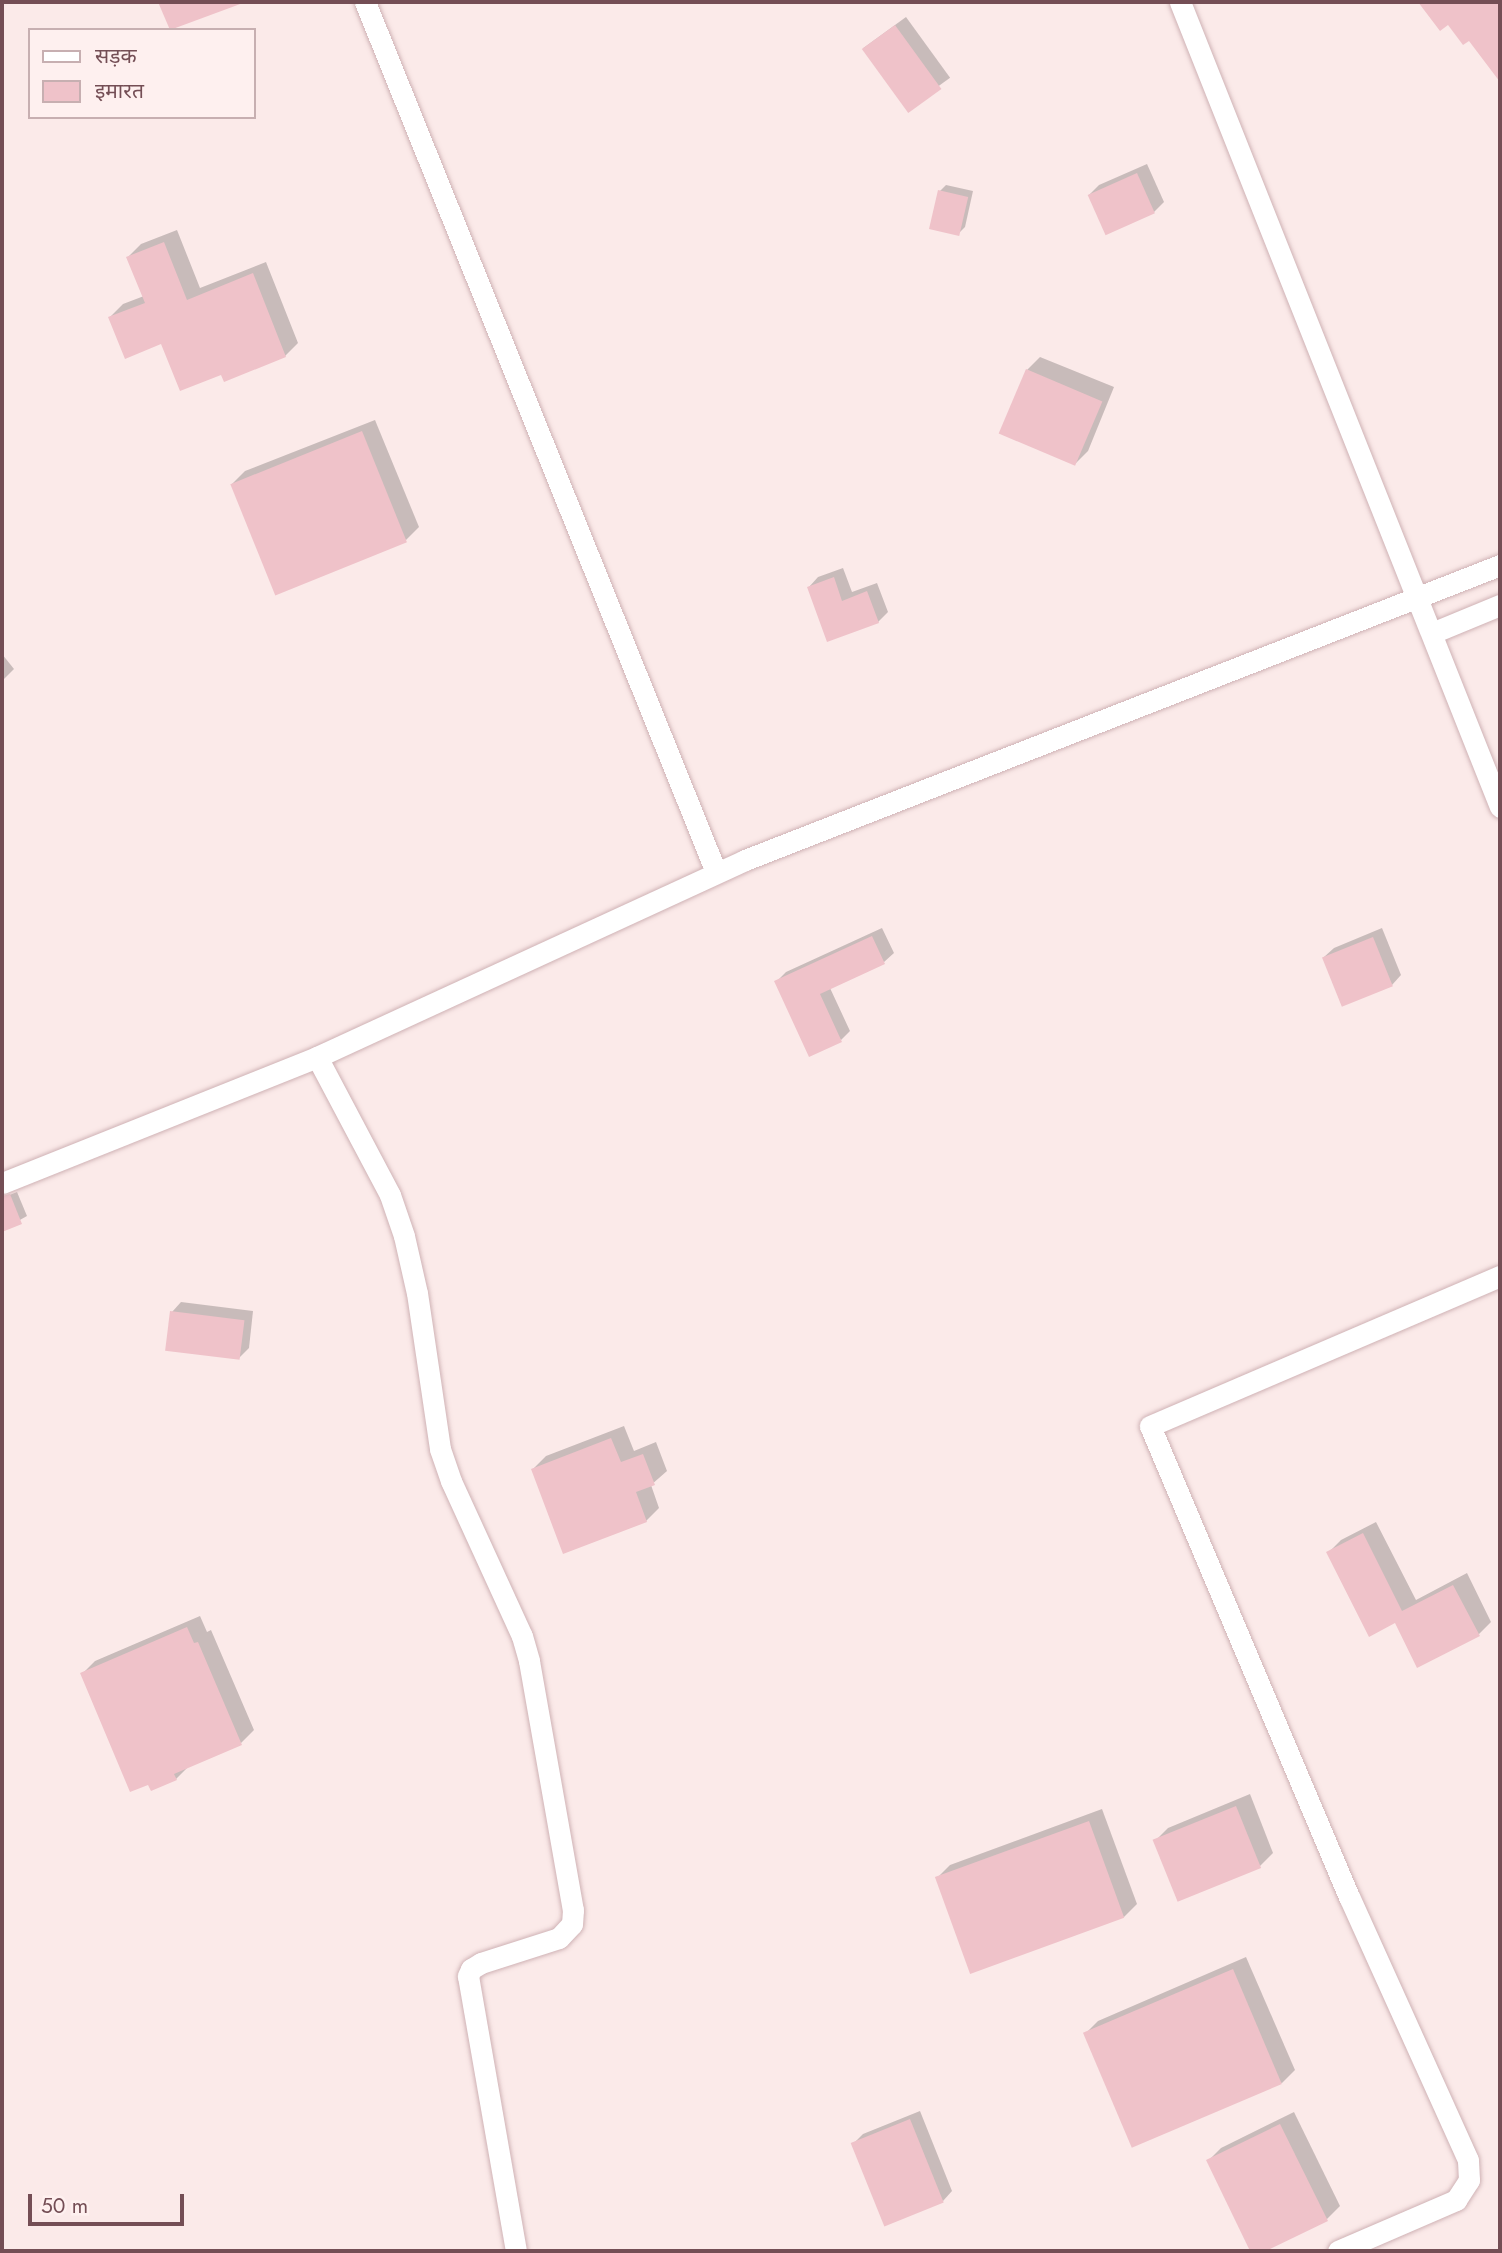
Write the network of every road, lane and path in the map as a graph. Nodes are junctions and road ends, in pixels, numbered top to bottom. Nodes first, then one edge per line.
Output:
1 (365, 2) edge
2 (1180, 2) edge
3 (1500, 565) edge
4 (1417, 597) junction
5 (1500, 606) edge
6 (1432, 634) junction
7 (1500, 807) edge
8 (716, 873) junction
9 (317, 1057) junction
10 (2, 1183) edge
11 (1500, 1276) edge
12 (516, 2251) edge
13 (1338, 2251) edge

1 - 8 street
2 - 4 street
3 - 4 street
4 - 6 street
4 - 8 street
5 - 6 street
6 - 7 street
8 - 9 street
9 - 10 street
9 - 12 street
11 - 13 street

